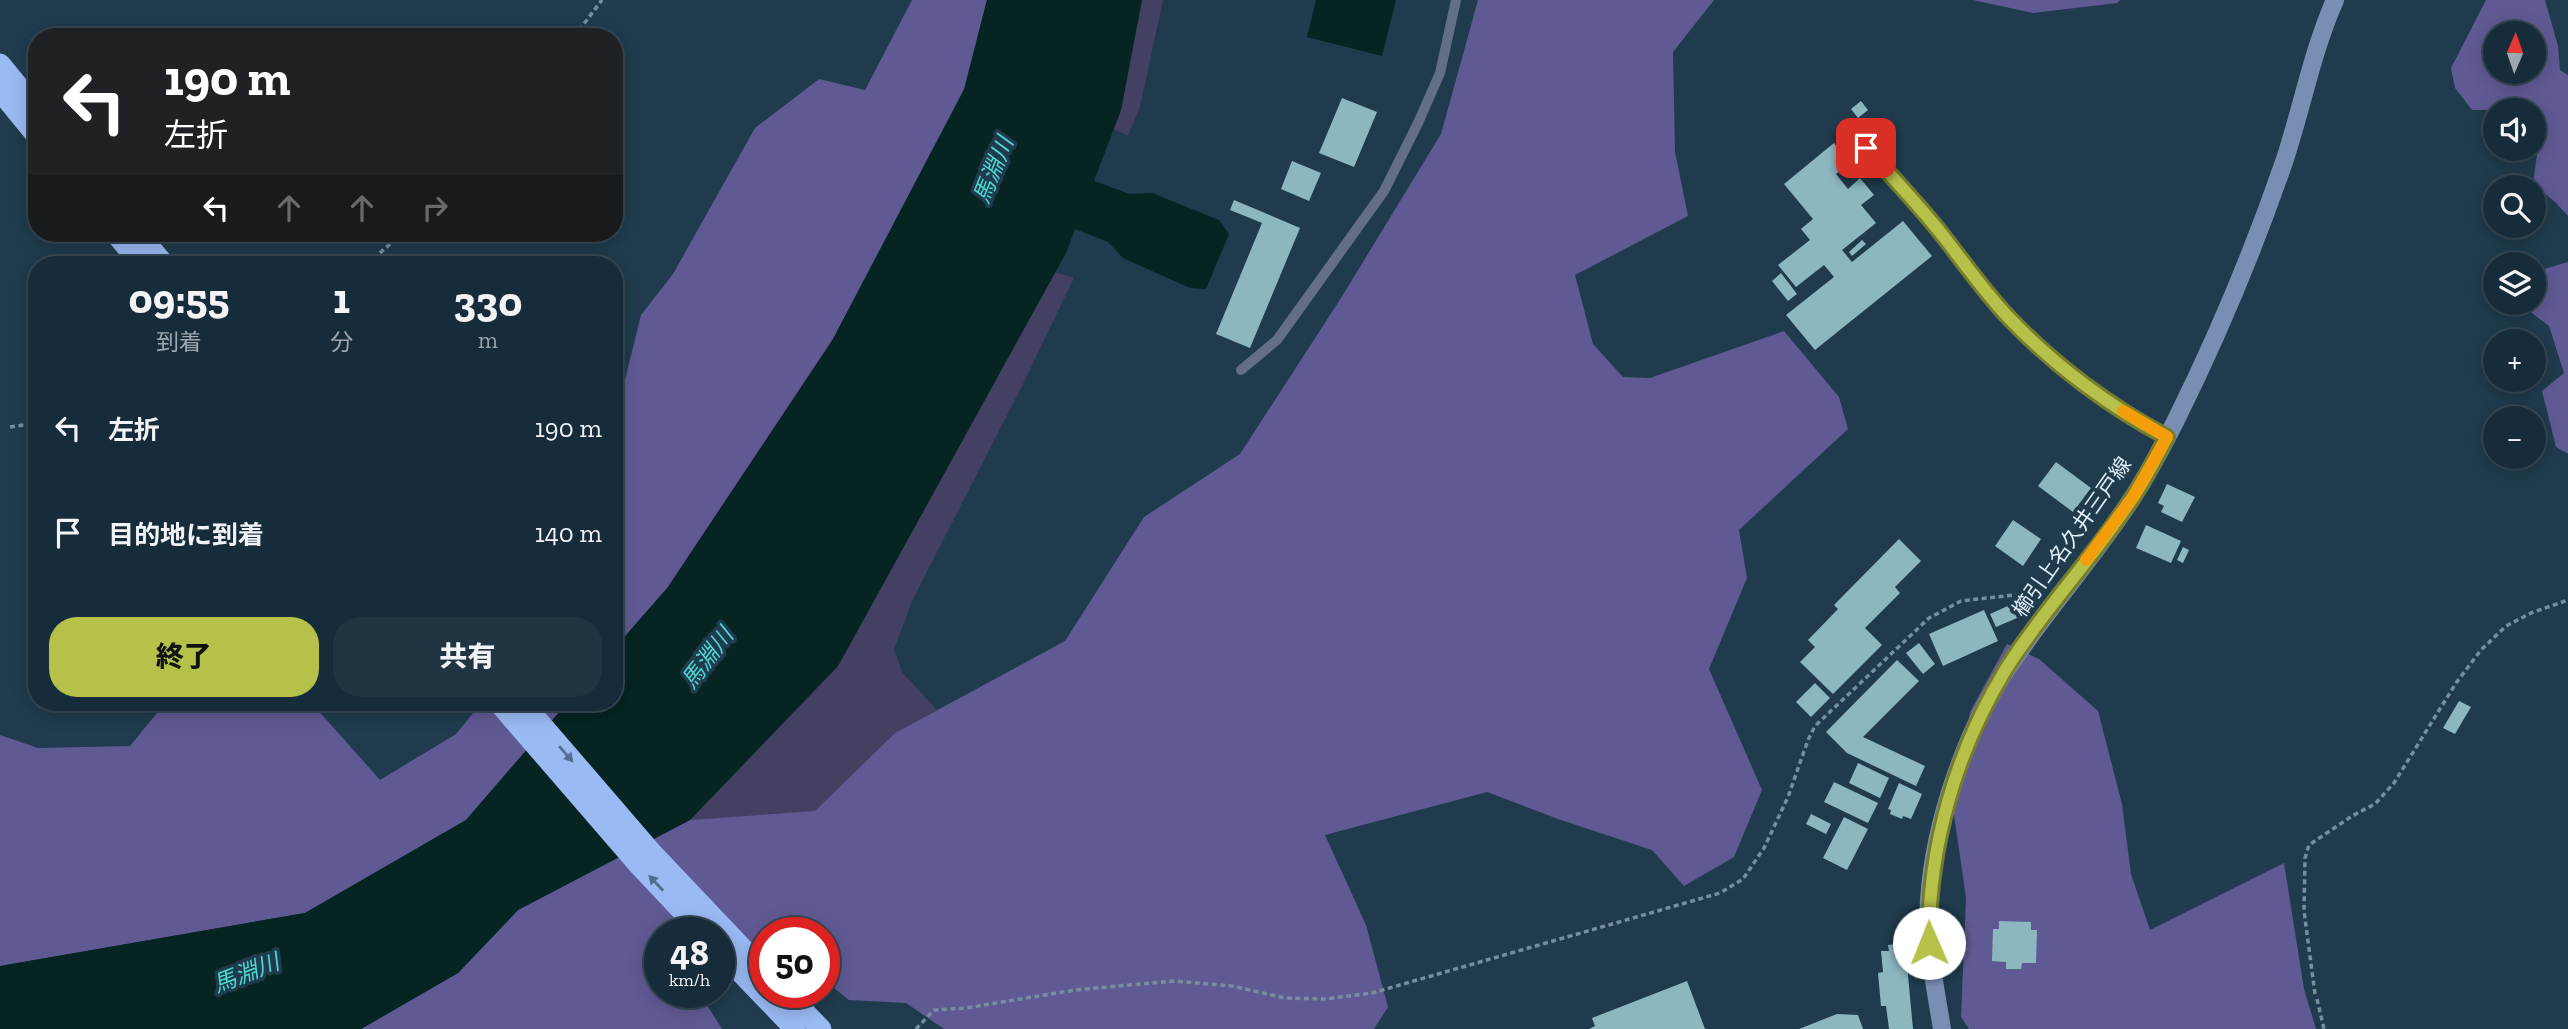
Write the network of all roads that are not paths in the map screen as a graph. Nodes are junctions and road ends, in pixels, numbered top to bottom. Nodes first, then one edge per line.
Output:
1 (1456, 0) edge
2 (2335, 0) edge
3 (0, 64) edge
4 (0, 91) edge
5 (28, 98) edge
6 (28, 125) edge
7 (1866, 148) dead end
8 (123, 242) edge
9 (146, 242) edge
10 (134, 256) edge
11 (157, 256) edge
12 (1241, 370) dead end
13 (2167, 437) junction
14 (506, 711) edge
15 (530, 711) edge
16 (688, 917) edge
17 (749, 955) edge
18 (735, 963) edge
19 (749, 975) edge
20 (782, 1008) edge
21 (792, 1008) edge
22 (795, 1029) edge
23 (821, 1029) edge
24 (1942, 1029) edge

1 - 12 lane
2 - 13 main road, 櫛引上名久井三戸線
3 - 5 highway
4 - 6 highway
7 - 13 lane
8 - 10 highway
9 - 11 highway
13 - 24 main road, 櫛引上名久井三戸線
16 -> 14 highway
15 -> 17 highway
18 - 19 highway
20 - 22 highway
21 - 23 highway

